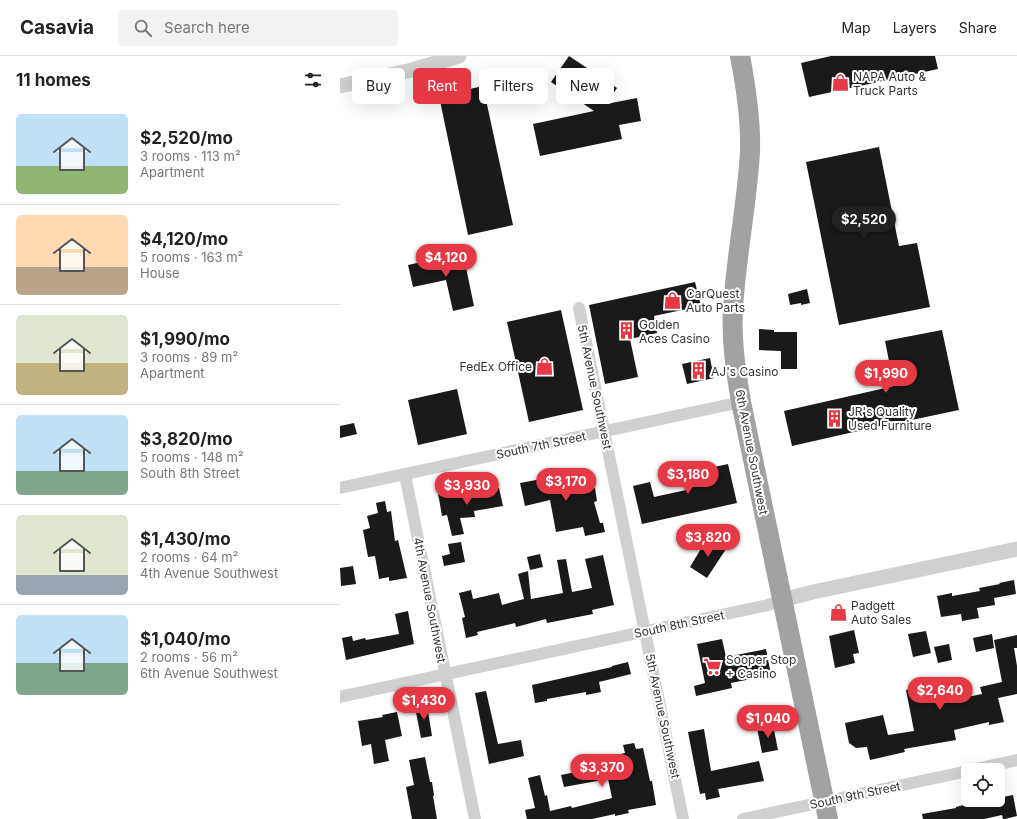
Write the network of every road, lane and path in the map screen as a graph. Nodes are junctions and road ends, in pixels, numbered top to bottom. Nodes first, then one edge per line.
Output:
1 (459, 56) edge
2 (740, 56) edge
3 (340, 86) edge
4 (579, 308) dead end
5 (741, 402) junction
6 (605, 432) junction
7 (405, 474) junction
8 (340, 488) edge
9 (1017, 549) edge
10 (782, 600) junction
11 (645, 632) junction
12 (445, 675) junction
13 (340, 697) edge
14 (1017, 760) edge
15 (1003, 763) edge
16 (961, 773) edge
17 (826, 810) edge
18 (475, 819) edge
19 (684, 819) edge
20 (743, 819) edge

1 - 3 street
2 - 5 highway, 6th Avenue Southwest
4 - 6 street, 5th Avenue Southwest
5 - 6 street, South 7th Street
5 - 10 highway, 6th Avenue Southwest
6 - 7 street, South 7th Street
6 - 11 street, 5th Avenue Southwest
7 - 8 street, South 7th Street
7 - 12 street, 4th Avenue Southwest
9 - 10 street, South 8th Street
10 - 11 street, South 8th Street
10 - 17 highway, 6th Avenue Southwest
11 - 12 street, South 8th Street
11 - 19 street, 5th Avenue Southwest
12 - 13 street, South 8th Street
12 - 18 street, 4th Avenue Southwest
14 - 15 street
16 - 17 street, South 9th Street
17 - 20 street, South 9th Street

